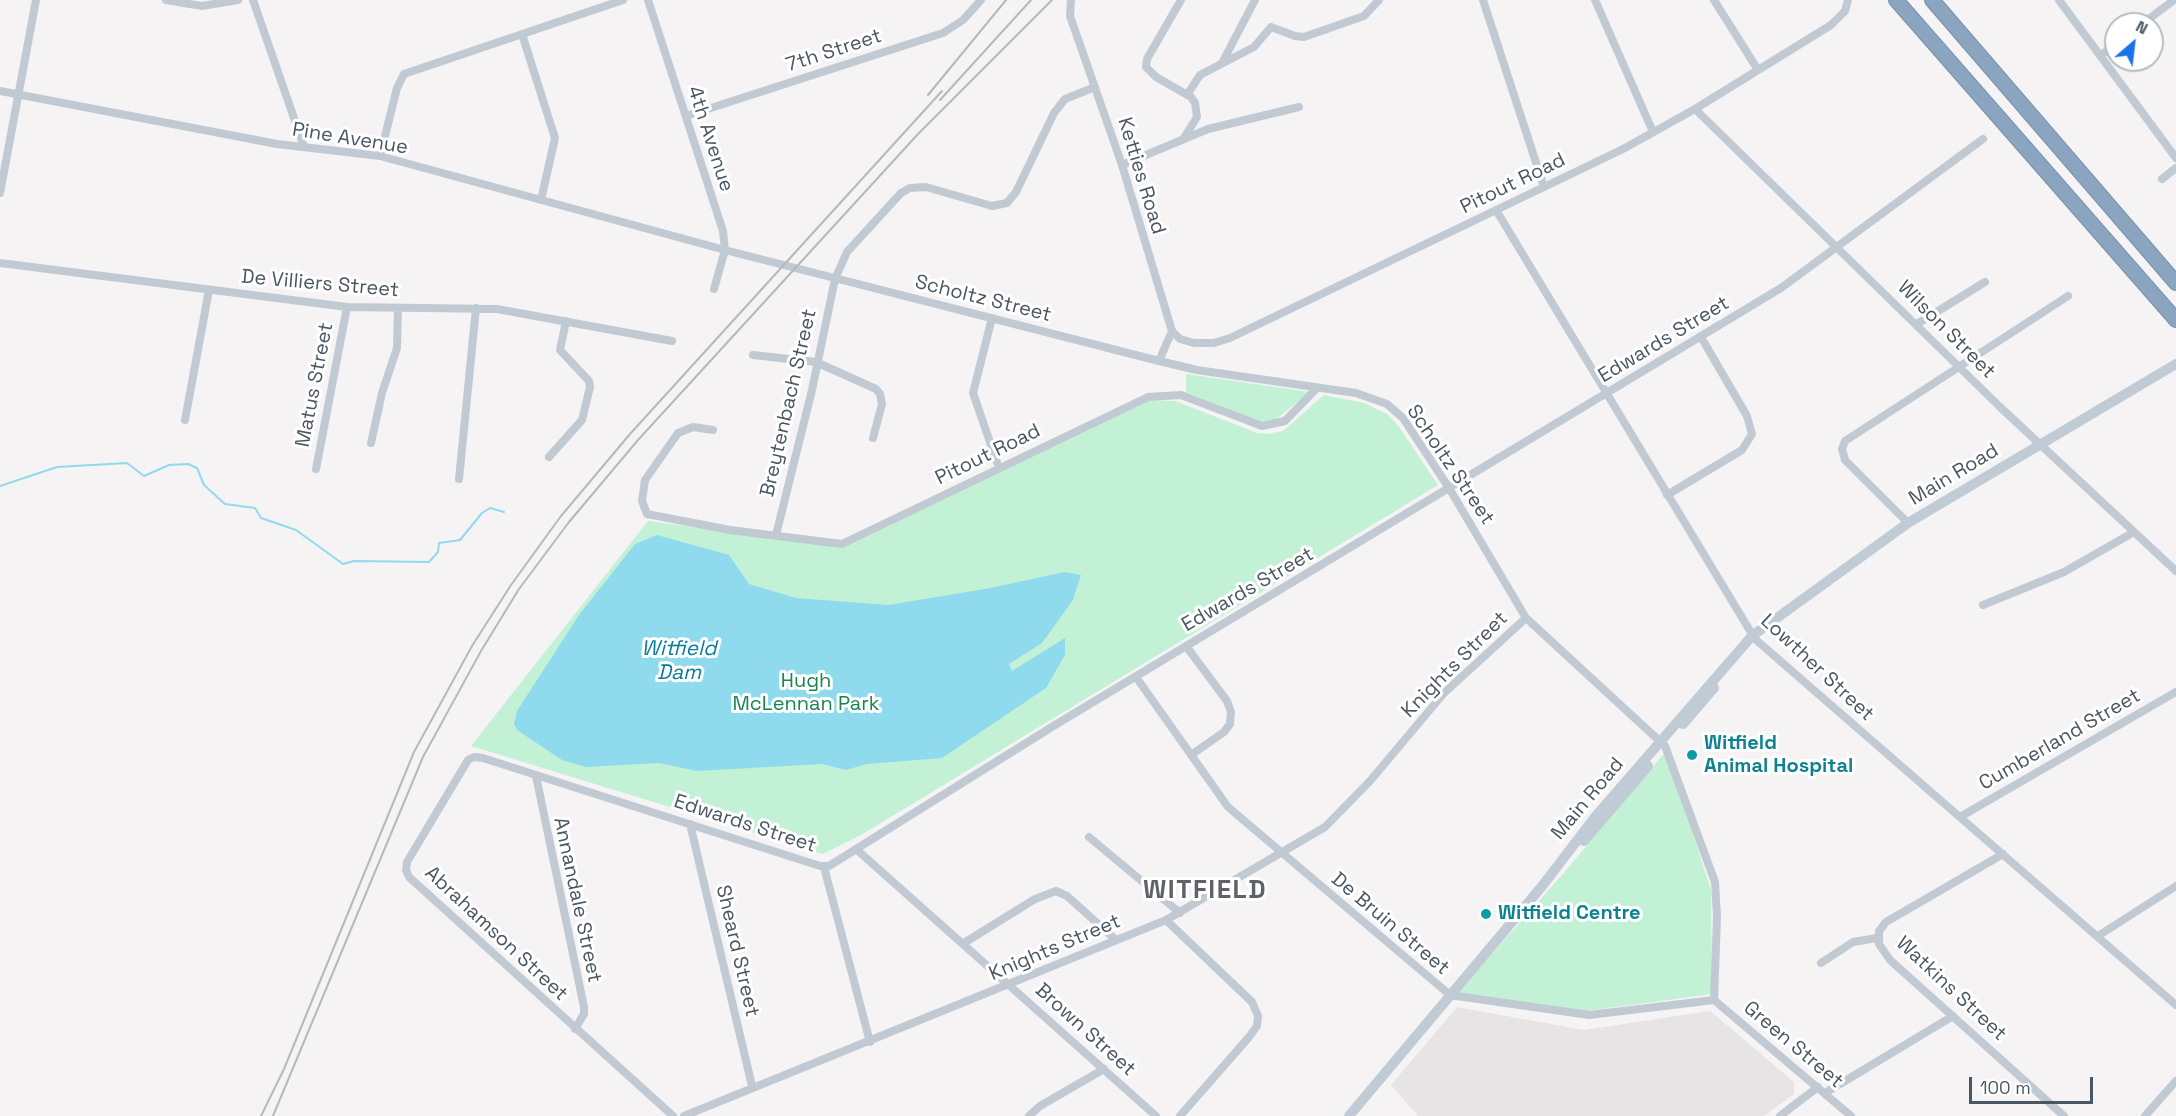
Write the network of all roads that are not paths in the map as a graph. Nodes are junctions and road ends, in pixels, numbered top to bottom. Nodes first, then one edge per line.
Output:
1 (36, 0) edge
2 (166, 0) edge
3 (238, 0) edge
4 (253, 0) edge
5 (623, 0) edge
6 (648, 0) edge
7 (981, 0) edge
8 (1071, 0) edge
9 (1181, 0) edge
10 (1255, 0) edge
11 (1378, 0) edge
12 (1483, 0) edge
13 (1595, 0) edge
14 (1714, 0) edge
15 (1896, 0) edge
16 (1932, 0) edge
17 (2059, 0) edge
18 (2174, 0) edge
19 (1848, 2) edge
20 (2158, 12) edge
21 (522, 34) junction
22 (2104, 53) edge
23 (2101, 55) junction
24 (1221, 64) junction
25 (1758, 70) junction
26 (1095, 87) junction
27 (0, 91) edge
28 (18, 94) junction
29 (1187, 95) junction
30 (1299, 107) dead end
31 (1695, 109) junction
32 (686, 116) junction
33 (1653, 132) junction
34 (1184, 138) junction
35 (1983, 139) dead end
36 (304, 147) junction
37 (380, 156) junction
38 (2176, 158) edge
39 (1122, 165) junction
40 (2176, 168) edge
41 (2162, 179) dead end
42 (1544, 187) junction
43 (0, 193) edge
44 (541, 200) junction
45 (1496, 210) junction
46 (1837, 247) junction
47 (725, 250) junction
48 (0, 263) edge
49 (835, 279) junction
50 (1985, 282) dead end
51 (2176, 283) edge
52 (714, 289) dead end
53 (209, 290) junction
54 (2068, 297) dead end
55 (347, 307) junction
56 (398, 308) junction
57 (476, 308) junction
58 (993, 318) junction
59 (2176, 320) edge
60 (566, 321) junction
61 (1917, 324) junction
62 (1172, 331) junction
63 (1701, 337) junction
64 (672, 341) dead end
65 (753, 355) dead end
66 (1159, 361) junction
67 (816, 362) junction
68 (2176, 364) edge
69 (1959, 366) junction
70 (1317, 388) junction
71 (1606, 396) junction
72 (185, 420) dead end
73 (713, 430) dead end
74 (873, 438) dead end
75 (371, 443) dead end
76 (2042, 444) junction
77 (549, 457) dead end
78 (999, 468) junction
79 (316, 469) dead end
80 (459, 479) dead end
81 (1449, 488) junction
82 (1667, 495) junction
83 (1908, 523) junction
84 (2134, 532) junction
85 (776, 535) junction
86 (2176, 571) edge
87 (1983, 604) dead end
88 (1526, 618) junction
89 (1756, 636) junction
90 (1186, 646) junction
91 (1136, 677) junction
92 (2176, 692) edge
93 (1663, 743) junction
94 (1191, 755) junction
95 (483, 758) joint
96 (536, 776) junction
97 (1960, 817) junction
98 (690, 824) junction
99 (1089, 837) dead end
100 (856, 849) junction
101 (1280, 852) junction
102 (2003, 854) junction
103 (825, 867) junction
104 (2176, 886) edge
105 (1180, 913) junction
106 (1166, 920) junction
107 (1878, 934) junction
108 (2098, 936) junction
109 (1116, 940) junction
110 (964, 942) junction
111 (1821, 963) dead end
112 (1010, 985) junction
113 (1450, 995) junction
114 (1714, 999) junction
115 (2176, 1005) edge
116 (1953, 1016) junction
117 (575, 1029) junction
118 (870, 1042) junction
119 (1104, 1070) junction
120 (2176, 1081) edge
121 (752, 1086) junction
122 (1818, 1087) junction
123 (1825, 1094) junction
124 (673, 1116) edge
125 (684, 1116) edge
126 (1029, 1116) edge
127 (1155, 1116) edge
128 (1180, 1116) edge
129 (1350, 1116) edge
130 (1780, 1116) edge
131 (1851, 1116) edge
132 (2064, 1116) edge
133 (2145, 1116) edge

1 - 28 street
2 - 3 street
4 - 36 street
5 - 21 street
6 - 32 street, 4th Avenue
7 - 32 street, 7th Street
8 - 26 street, Ketties Road
9 - 29 street
10 - 24 street
11 - 24 street
12 - 42 street
13 - 33 street
14 - 25 street
15 - 59 highway
16 - 51 highway
17 - 23 street
18 - 20 street
19 - 25 street, Pitout Road
21 - 37 street
21 - 44 street
22 - 23 street
23 - 38 street
24 - 29 street
25 - 31 street, Pitout Road
26 - 39 street, Ketties Road
26 - 49 street, Breytenbach Street
27 - 28 street, Pine Avenue
28 - 36 street, Pine Avenue
28 - 43 street
29 - 34 street
30 - 34 street
31 - 33 street, Pitout Road
31 - 46 street, Wilson Street
32 - 47 street, 4th Avenue
33 - 42 street, Pitout Road
34 - 39 street
35 - 46 street, Edwards Street
36 - 37 street, Pine Avenue
37 - 44 street, Pine Avenue
39 - 62 street, Ketties Road
40 - 41 street
42 - 45 street, Pitout Road
44 - 47 street, Pine Avenue
45 - 62 street, Pitout Road
45 - 71 street, Lowther Street
46 - 61 street, Wilson Street
46 - 63 street, Edwards Street
47 - 49 street, Scholtz Street
47 - 52 street, 4th Avenue
48 - 53 street, De Villiers Street
49 - 58 street, Scholtz Street
49 - 67 street, Breytenbach Street
50 - 61 street
53 - 55 street, De Villiers Street
53 - 72 street
54 - 69 street
55 - 56 street, De Villiers Street
55 - 79 street, Matus Street
56 - 57 street, De Villiers Street
56 - 75 street
57 - 60 street, De Villiers Street
57 - 80 street
58 - 66 street, Scholtz Street
58 - 78 street
60 - 64 street, De Villiers Street
60 - 77 street
61 - 69 street, Wilson Street
62 - 66 street
63 - 71 street, Edwards Street
63 - 82 street
65 - 67 street
66 - 70 street, Scholtz Street
67 - 74 street
67 - 85 street, Breytenbach Street
68 - 76 street, Main Road
69 - 76 street, Wilson Street
69 - 83 street
70 - 78 street, Pitout Road
70 - 81 street, Scholtz Street
71 - 81 street, Edwards Street
71 - 82 street, Lowther Street
73 - 85 street, Pitout Road
76 - 83 street, Main Road
76 - 84 street, Wilson Street
78 - 85 street, Pitout Road
81 - 88 street, Scholtz Street
81 - 90 street, Edwards Street
82 - 89 street, Lowther Street
83 - 89 street, Main Road
84 - 86 street, Wilson Street
84 - 87 street
88 - 93 street, Scholtz Street
88 - 101 street, Knights Street
89 - 93 street, Main Road
89 - 97 street, Lowther Street
90 - 91 street, Edwards Street
90 - 94 street
91 - 94 street, De Bruin Street
91 - 100 street, Edwards Street
92 - 97 street, Cumberland Street
93 - 113 street, Main Road
93 - 114 street, Scholtz Street
94 - 101 street, De Bruin Street
95 - 96 street, Edwards Street
95 - 117 street, Abrahamson Street
96 - 98 street, Edwards Street
96 - 117 street, Annandale Street
97 - 102 street, Lowther Street
98 - 103 street, Edwards Street
98 - 121 street, Sheard Street
99 - 105 street
100 - 103 street, Edwards Street
100 - 110 street, Brown Street
101 - 105 street, Knights Street
101 - 113 street, De Bruin Street
102 - 107 street
102 - 108 street, Lowther Street
103 - 118 street
104 - 108 street
105 - 106 street, Knights Street
106 - 109 street, Knights Street
106 - 128 street
107 - 111 street
107 - 116 street, Watkins Street
108 - 115 street, Lowther Street
109 - 110 street
109 - 112 street, Knights Street
110 - 112 street, Brown Street
112 - 118 street, Knights Street
112 - 119 street, Brown Street
113 - 114 street, De Bruin Street
113 - 129 street, Main Road
114 - 122 street, Green Street
116 - 123 street
116 - 132 street, Watkins Street
117 - 124 street, Abrahamson Street
118 - 121 street, Knights Street
119 - 126 street
119 - 127 street, Brown Street
120 - 133 street
121 - 125 street, Knights Street
122 - 123 street, Green Street
122 - 130 street
123 - 131 street, Green Street

